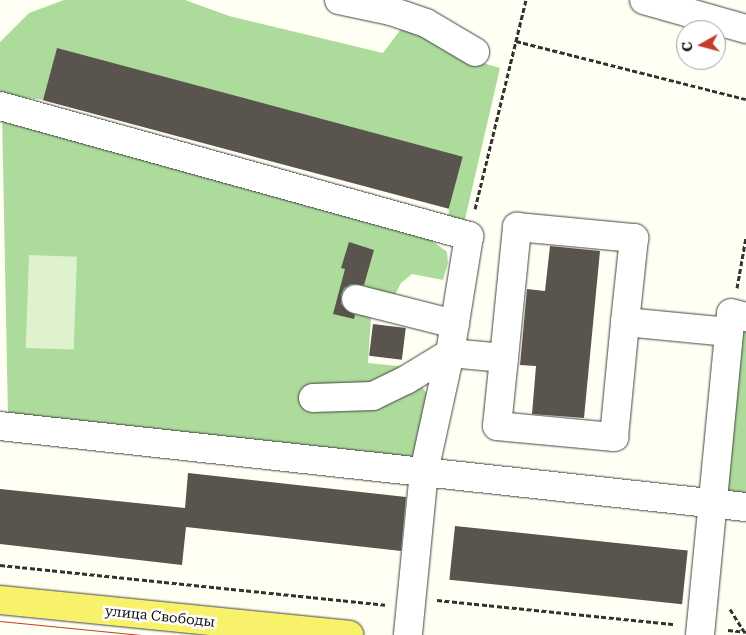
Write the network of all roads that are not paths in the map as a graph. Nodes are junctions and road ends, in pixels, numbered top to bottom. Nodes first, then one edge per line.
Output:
1 (339, 0) edge
2 (644, 0) edge
3 (746, 29) edge
4 (475, 52) dead end
5 (0, 106) edge
6 (356, 299) dead end
7 (736, 321) edge
8 (625, 322) junction
9 (455, 324) junction
10 (450, 353) junction
11 (504, 358) junction
12 (313, 398) dead end
13 (0, 426) edge
14 (424, 471) junction
15 (713, 504) junction
16 (746, 508) edge
17 (0, 600) edge
18 (701, 629) edge
19 (320, 634) edge
20 (349, 635) edge
21 (408, 635) edge

1 - 4 lane
2 - 3 lane
5 - 9 lane
6 - 9 lane
7 - 8 lane
7 - 15 lane
8 - 11 lane
8 - 11 lane
9 - 10 lane
10 - 11 lane
10 - 12 lane
10 - 14 lane
13 - 14 lane
14 - 15 lane
14 - 21 lane
15 - 16 lane
15 - 18 lane
17 - 19 main road, улица Свободы
19 - 20 main road, улица Свободы

